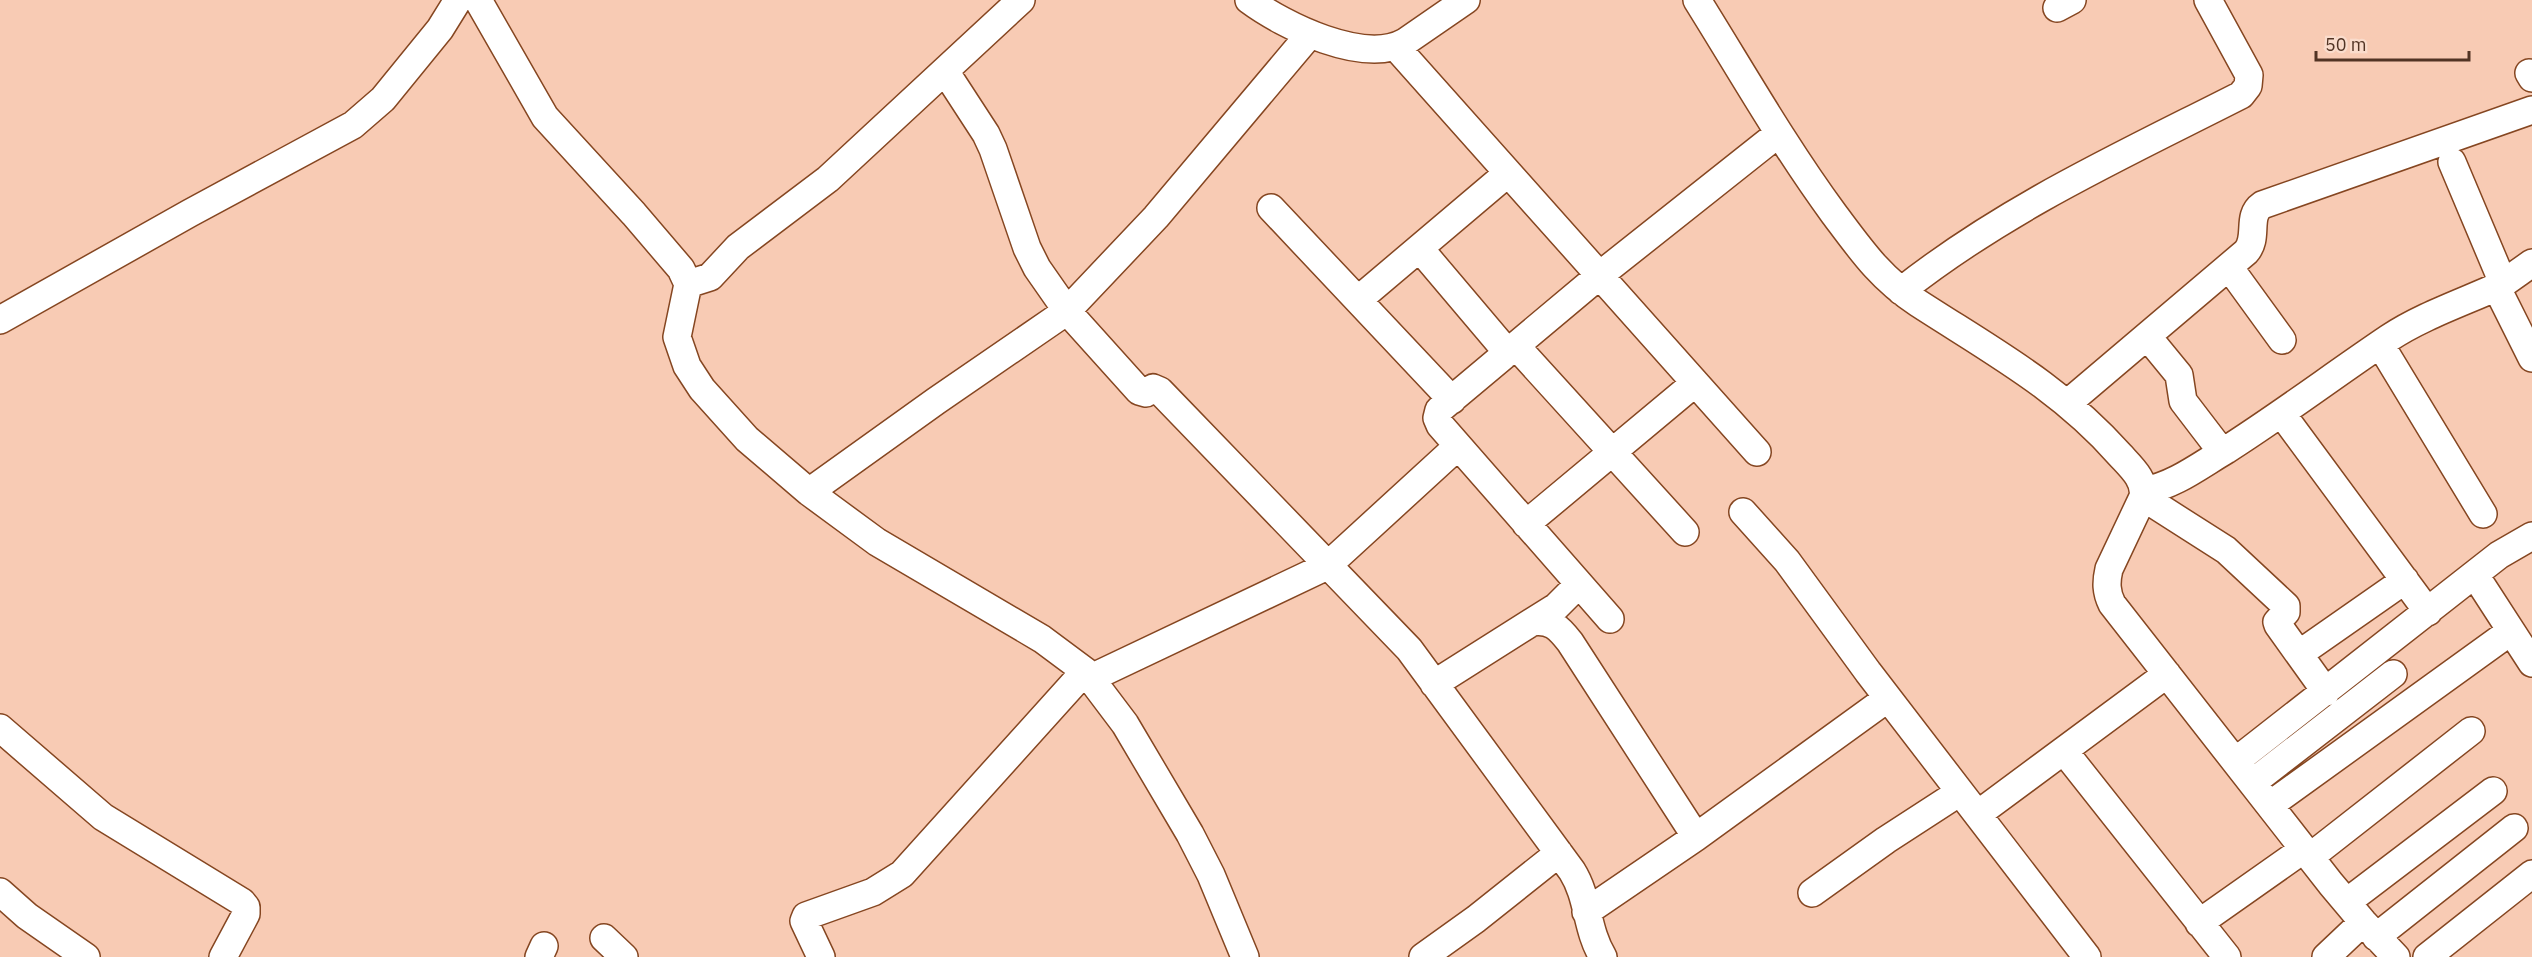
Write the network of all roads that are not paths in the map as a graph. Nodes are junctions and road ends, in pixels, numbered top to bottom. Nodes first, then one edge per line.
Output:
1 (458, 0) edge
2 (478, 0) edge
3 (1021, 0) edge
4 (1249, 0) edge
5 (1466, 0) edge
6 (1698, 0) edge
7 (2208, 0) edge
8 (1310, 34) junction
9 (1396, 47) junction
10 (945, 71) junction
11 (2532, 110) edge
12 (1779, 133) junction
13 (2452, 162) dead end
14 (1508, 173) junction
15 (1271, 208) dead end
16 (1420, 249) junction
17 (2532, 263) edge
18 (2229, 267) junction
19 (1600, 275) junction
20 (688, 284) junction
21 (2500, 285) junction
22 (1901, 291) junction
23 (1358, 300) junction
24 (1067, 311) junction
25 (0, 320) edge
26 (2147, 336) junction
27 (2282, 340) dead end
28 (2380, 344) junction
29 (1512, 349) junction
30 (2532, 358) edge
31 (1695, 382) junction
32 (1452, 400) junction
33 (2068, 403) junction
34 (2282, 414) junction
35 (1458, 446) junction
36 (1757, 452) dead end
37 (2222, 452) junction
38 (1612, 453) junction
39 (809, 492) junction
40 (2144, 494) junction
41 (1743, 512) dead end
42 (2483, 514) dead end
43 (1526, 524) junction
44 (1685, 532) dead end
45 (2532, 537) edge
46 (1327, 566) junction
47 (2475, 575) junction
48 (2405, 580) junction
49 (1580, 584) junction
50 (2428, 612) junction
51 (1610, 619) dead end
52 (1532, 622) junction
53 (2511, 631) junction
54 (2299, 654) junction
55 (2532, 663) edge
56 (1088, 674) junction
57 (2167, 674) junction
58 (2393, 674) dead end
59 (1434, 684) junction
60 (2325, 692) junction
61 (1888, 698) junction
62 (0, 728) edge
63 (2471, 731) dead end
64 (2064, 751) junction
65 (2236, 761) junction
66 (2252, 783) junction
67 (2493, 791) dead end
68 (1960, 792) junction
69 (2270, 805) junction
70 (1978, 814) junction
71 (2514, 828) dead end
72 (1696, 837) junction
73 (1559, 853) junction
74 (2307, 853) junction
75 (2532, 874) edge
76 (0, 892) edge
77 (1812, 893) dead end
78 (1586, 912) junction
79 (2362, 921) junction
80 (2199, 923) junction
81 (604, 938) dead end
82 (2082, 955) edge
83 (86, 957) edge
84 (223, 957) edge
85 (624, 957) edge
86 (820, 957) edge
87 (1245, 957) edge
88 (1423, 957) edge
89 (1603, 957) edge
90 (2227, 957) edge
91 (2326, 957) edge
92 (2396, 957) edge
93 (2427, 957) edge

1 - 25 street
2 - 20 street
3 - 10 street
4 - 8 street
5 - 9 street
6 - 12 street
7 - 22 street
8 - 9 street
8 - 24 street
9 - 14 street
10 - 20 street
10 - 24 street
11 - 18 street
12 - 19 street
12 - 22 street
13 - 21 street
14 - 16 street
14 - 19 street
15 - 23 street
16 - 23 street
16 - 29 street
17 - 21 street
18 - 26 street
18 - 27 street
19 - 29 street
19 - 31 street
20 - 39 street
21 - 28 street
21 - 30 street
22 - 33 street
23 - 32 street
24 - 39 street
24 - 46 street
26 - 33 street
26 - 37 street
28 - 34 street
28 - 42 street
29 - 32 street
29 - 38 street
31 - 36 street
31 - 38 street
32 - 35 street
33 - 40 street
34 - 37 street
34 - 48 street
35 - 43 street
35 - 46 street
37 - 40 street
38 - 43 street
38 - 44 street
39 - 56 street
40 - 54 street
40 - 57 street
41 - 61 street
43 - 49 street
45 - 47 street
46 - 56 street
46 - 59 street
47 - 50 street
47 - 53 street
48 - 50 street
48 - 54 street
49 - 51 street
49 - 52 street
50 - 60 street
52 - 59 street
52 - 72 street
53 - 55 street
53 - 69 street
54 - 60 street
56 - 86 street
56 - 87 street
57 - 64 street
57 - 65 street
58 - 66 street
59 - 73 street
60 - 65 street
61 - 68 street
61 - 72 street
62 - 84 street
63 - 74 street
64 - 70 street
64 - 80 street
65 - 66 street
66 - 69 street
67 - 79 street
68 - 70 street
68 - 77 street
69 - 74 street
70 - 82 street
71 - 79 street
72 - 78 street
73 - 78 street
73 - 88 street
74 - 79 street
74 - 80 street
75 - 93 street
76 - 83 street
78 - 89 street
79 - 91 street
79 - 92 street
80 - 90 street
81 - 85 street

